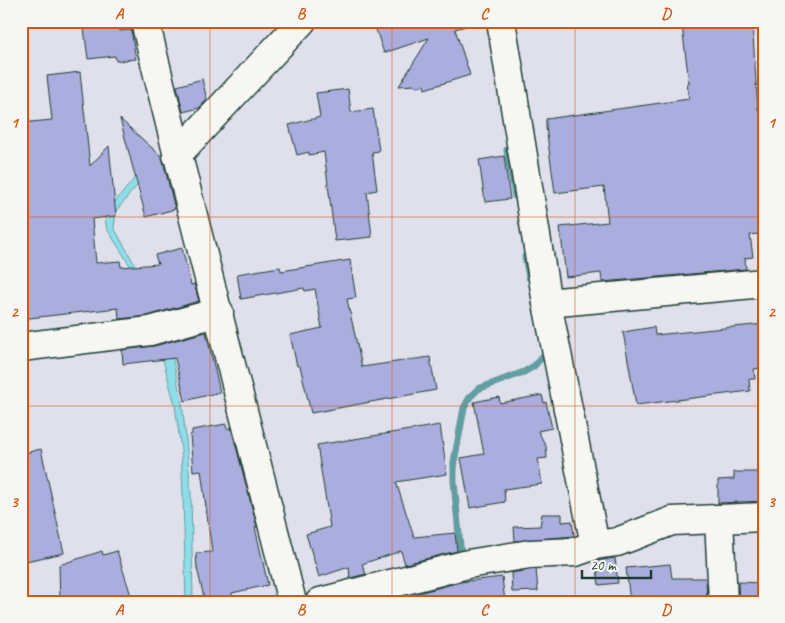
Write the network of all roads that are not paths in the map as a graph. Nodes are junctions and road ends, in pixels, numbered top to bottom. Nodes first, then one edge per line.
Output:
1 (145, 21) edge
2 (302, 21) edge
3 (501, 21) edge
4 (177, 155) junction
5 (764, 284) edge
6 (547, 303) junction
7 (219, 312) junction
8 (21, 347) edge
9 (764, 518) edge
10 (719, 519) junction
11 (595, 545) junction
12 (292, 602) edge
13 (320, 602) edge
14 (723, 602) edge

1 - 4 street
2 - 4 street
3 - 6 street
4 - 7 street
5 - 6 street
6 - 11 street
7 - 8 street
7 - 12 street
9 - 10 street
10 - 11 street
10 - 14 street
11 - 13 street

